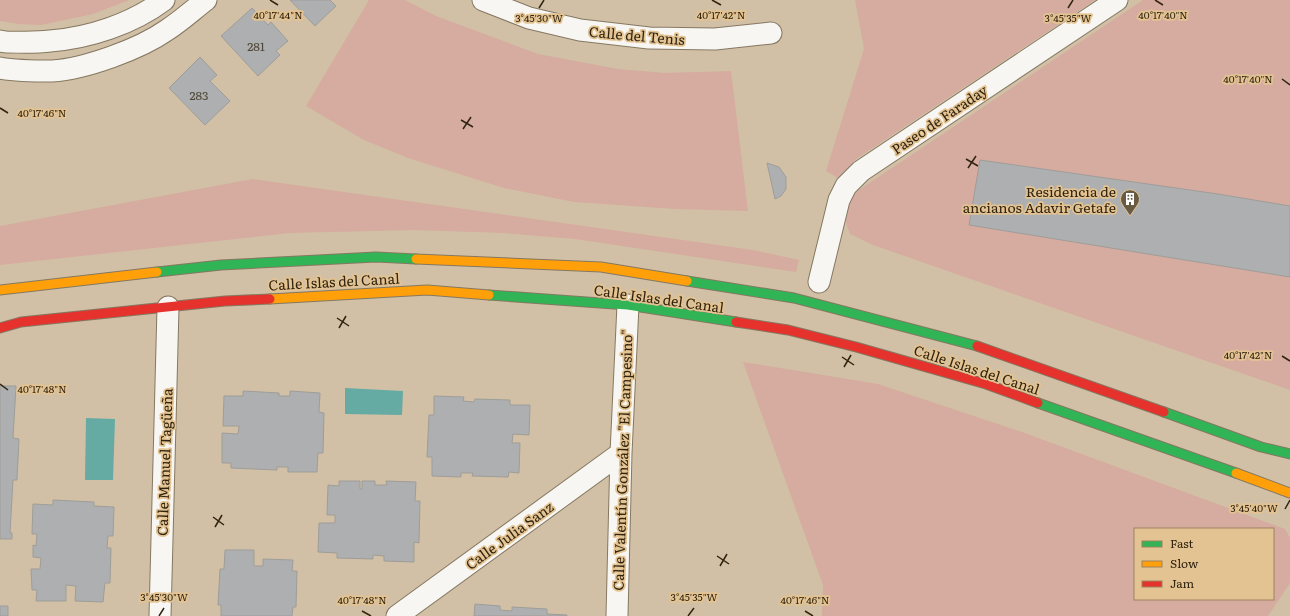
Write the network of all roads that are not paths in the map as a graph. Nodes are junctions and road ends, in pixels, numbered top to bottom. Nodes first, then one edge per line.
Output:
1 (164, 0) edge
2 (206, 0) edge
3 (483, 0) edge
4 (1117, 0) edge
5 (771, 33) dead end
6 (0, 41) edge
7 (0, 68) edge
8 (819, 282) dead end
9 (0, 290) edge
10 (628, 305) junction
11 (168, 307) junction
12 (0, 328) edge
13 (621, 453) junction
14 (1290, 454) edge
15 (1290, 493) edge
16 (160, 616) edge
17 (397, 616) edge
18 (617, 616) edge

1 - 6 street
2 - 7 street
3 - 5 street, Calle del Tenis
4 - 8 street, Paseo de Faraday
9 - 14 street, Calle Islas del Canal
10 - 11 street, Calle Islas del Canal
10 - 13 street, Calle Valentín González "El Campesino"
10 - 15 street, Calle Islas del Canal
11 - 12 street, Calle Islas del Canal
11 - 16 street, Calle Manuel Tagüeña
13 - 17 street, Calle Julia Sanz
13 - 18 street, Calle Valentín González "El Campesino"

